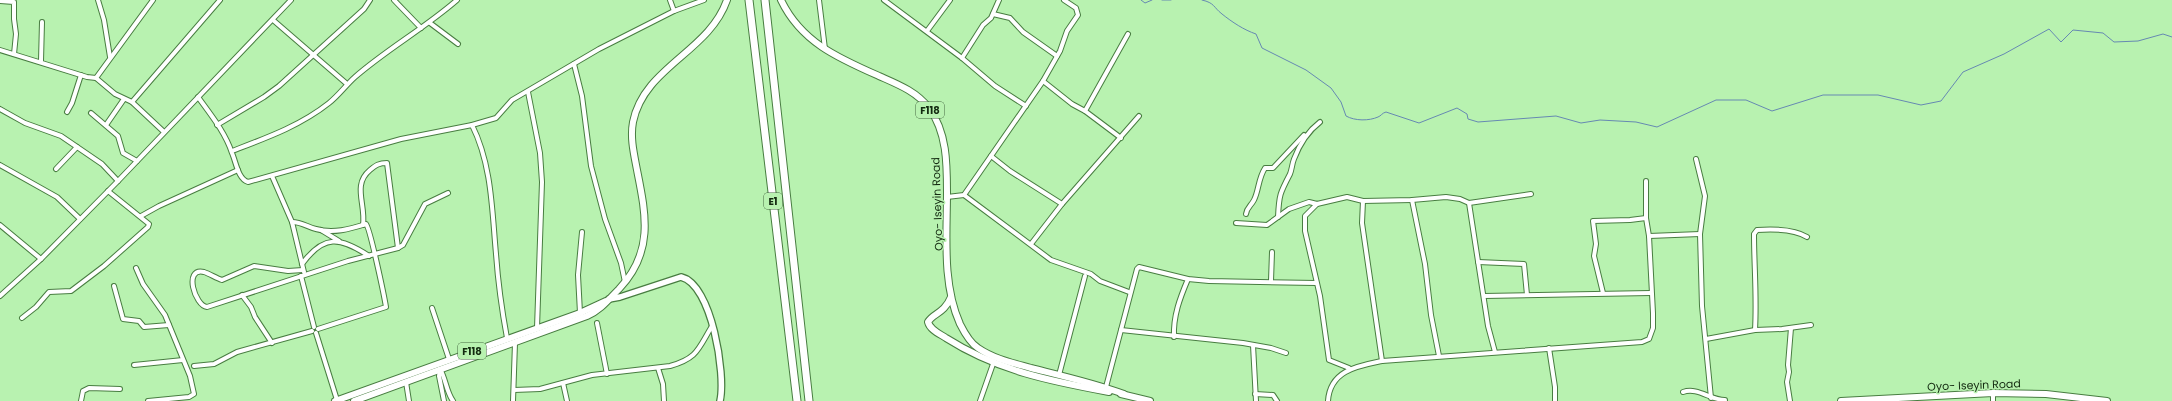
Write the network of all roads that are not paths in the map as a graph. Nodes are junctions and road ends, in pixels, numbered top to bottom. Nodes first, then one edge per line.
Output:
1 (98, 0) edge
2 (153, 0) edge
3 (220, 0) edge
4 (291, 0) edge
5 (370, 0) edge
6 (394, 0) edge
7 (457, 0) edge
8 (670, 0) edge
9 (704, 0) edge
10 (727, 0) edge
11 (749, 0) edge
12 (765, 0) edge
13 (781, 0) edge
14 (819, 0) edge
15 (884, 0) edge
16 (950, 0) edge
17 (999, 0) edge
18 (1064, 0) edge
19 (0, 1) edge
20 (674, 12) junction
21 (993, 14) junction
22 (273, 20) junction
23 (42, 22) dead end
24 (430, 23) junction
25 (421, 28) junction
26 (927, 31) junction
27 (1128, 34) dead end
28 (458, 44) dead end
29 (825, 49) dead end
30 (0, 50) edge
31 (14, 54) junction
32 (314, 54) junction
33 (1057, 56) junction
34 (110, 58) junction
35 (962, 58) junction
36 (41, 61) junction
37 (574, 64) junction
38 (81, 75) junction
39 (96, 78) junction
40 (1043, 81) junction
41 (348, 84) junction
42 (528, 92) junction
43 (198, 97) junction
44 (124, 99) junction
45 (132, 102) junction
46 (1026, 106) junction
47 (0, 109) edge
48 (1085, 111) junction
49 (67, 112) dead end
50 (91, 113) dead end
51 (1139, 116) dead end
52 (1320, 122) dead end
53 (106, 125) junction
54 (218, 125) junction
55 (472, 125) junction
56 (164, 132) junction
57 (1307, 132) junction
58 (1121, 138) junction
59 (77, 147) junction
60 (232, 151) junction
61 (991, 156) junction
62 (1696, 159) dead end
63 (137, 162) junction
64 (0, 165) edge
65 (56, 169) dead end
66 (238, 170) junction
67 (272, 176) junction
68 (118, 181) junction
69 (1646, 181) dead end
70 (108, 192) junction
71 (448, 193) dead end
72 (1531, 194) dead end
73 (964, 195) junction
74 (947, 197) junction
75 (1412, 200) junction
76 (1363, 201) junction
77 (1469, 203) junction
78 (1062, 204) junction
79 (1317, 204) junction
80 (1246, 214) dead end
81 (141, 216) junction
82 (1278, 218) junction
83 (1646, 218) junction
84 (80, 219) junction
85 (292, 222) junction
86 (1236, 223) dead end
87 (0, 225) edge
88 (363, 225) junction
89 (321, 230) junction
90 (582, 232) dead end
91 (1700, 234) junction
92 (1649, 236) junction
93 (1807, 237) dead end
94 (342, 243) junction
95 (1031, 244) junction
96 (398, 248) junction
97 (1272, 252) dead end
98 (372, 255) junction
99 (41, 259) junction
100 (1478, 262) junction
101 (302, 264) junction
102 (136, 268) dead end
103 (303, 270) junction
104 (303, 275) junction
105 (1085, 276) dead end
106 (1188, 279) junction
107 (1271, 281) junction
108 (625, 282) junction
109 (1316, 283) junction
110 (114, 286) dead end
111 (1130, 292) junction
112 (1603, 293) junction
113 (1651, 293) junction
114 (242, 295) junction
115 (0, 296) edge
116 (1484, 296) junction
117 (1526, 296) junction
118 (951, 297) junction
119 (609, 299) junction
120 (432, 308) dead end
121 (580, 313) junction
122 (22, 318) dead end
123 (597, 323) dead end
124 (169, 325) junction
125 (712, 326) junction
126 (1811, 326) dead end
127 (536, 328) junction
128 (1791, 328) junction
129 (315, 330) junction
130 (1121, 330) junction
131 (1755, 330) junction
132 (1174, 337) junction
133 (507, 338) junction
134 (1706, 339) junction
135 (272, 343) junction
136 (515, 343) junction
137 (1253, 345) junction
138 (1549, 348) junction
139 (1495, 352) junction
140 (1286, 353) dead end
141 (1439, 356) junction
142 (449, 359) junction
143 (183, 360) junction
144 (1382, 361) junction
145 (993, 364) junction
146 (134, 365) dead end
147 (194, 366) dead end
148 (439, 366) junction
149 (658, 368) junction
150 (1349, 368) junction
151 (608, 374) junction
152 (1059, 375) junction
153 (406, 382) junction
154 (563, 383) junction
155 (1106, 387) junction
156 (120, 389) dead end
157 (514, 390) junction
158 (1683, 392) dead end
159 (1993, 393) junction
160 (1124, 394) junction
161 (1255, 394) junction
162 (1711, 398) junction
163 (1927, 399) edge
164 (1725, 400) edge
165 (81, 401) edge
166 (148, 401) edge
167 (336, 401) edge
168 (354, 401) edge
169 (409, 401) edge
170 (444, 401) edge
171 (453, 401) edge
172 (513, 401) edge
173 (567, 401) edge
174 (664, 401) edge
175 (720, 401) edge
176 (797, 401) edge
177 (809, 401) edge
178 (980, 401) edge
179 (1148, 401) edge
180 (1256, 401) edge
181 (1277, 401) edge
182 (1328, 401) edge
183 (1555, 401) edge
184 (1790, 401) edge
185 (1841, 401) edge
186 (1993, 401) edge
187 (2106, 401) edge

1 - 34 street
2 - 34 street
3 - 45 street
4 - 22 street
5 - 32 street
6 - 25 street
7 - 24 street
8 - 20 street
9 - 20 street
10 - 108 main road, F118
11 - 176 highway, E1
12 - 177 highway, E1
13 - 74 main road, Oyo- Iseyin Road / F118
14 - 29 street
15 - 26 street
16 - 26 street
17 - 21 street
18 - 33 street
19 - 31 street
20 - 37 street
21 - 33 street
21 - 35 street
22 - 32 street
22 - 43 street
23 - 36 street
24 - 25 street
24 - 28 street
25 - 41 street
26 - 35 street
27 - 48 street
30 - 31 street
31 - 36 street
32 - 41 street
32 - 54 street
33 - 40 street
34 - 39 street
35 - 46 street
36 - 38 street
37 - 42 street
37 - 108 street
38 - 39 street
38 - 49 street
39 - 44 street
40 - 46 street
40 - 48 street
41 - 60 street
42 - 55 street
42 - 127 street
43 - 54 street
43 - 56 street
44 - 45 street
44 - 53 street
45 - 56 street
46 - 61 street
47 - 59 street
48 - 58 street
50 - 53 street
51 - 58 street
52 - 57 street
53 - 63 street
54 - 60 street
55 - 67 street
55 - 133 street
56 - 63 street
57 - 80 street
57 - 82 street
58 - 78 street
59 - 65 street
59 - 68 street
60 - 66 street
61 - 73 street
61 - 78 street
62 - 91 street
63 - 68 street
64 - 84 street
66 - 67 street
66 - 81 street
67 - 85 street
68 - 70 street
69 - 83 street
70 - 81 street
70 - 84 street
71 - 96 street
72 - 77 street
73 - 74 street
73 - 95 street
74 - 118 main road, Oyo- Iseyin Road / F118
75 - 76 street
75 - 77 street
75 - 141 street
76 - 79 street
76 - 144 street
77 - 100 street
78 - 95 street
79 - 82 street
79 - 109 street
81 - 122 street
82 - 86 street
83 - 92 street
83 - 112 street
84 - 99 street
85 - 89 street
85 - 101 street
87 - 99 street
88 - 89 street
88 - 96 street
88 - 98 street
89 - 94 street
90 - 121 street
91 - 92 street
91 - 134 street
92 - 113 street
93 - 131 street
94 - 98 street
94 - 101 street
95 - 111 street
96 - 98 street
97 - 107 street
98 - 104 street
98 - 129 street
99 - 115 street
100 - 116 street
100 - 117 street
101 - 103 street
102 - 124 street
103 - 104 street
103 - 114 street
104 - 114 street
104 - 129 street
105 - 152 street
106 - 107 street
106 - 111 street
106 - 132 street
107 - 109 street
108 - 119 main road, F118
109 - 150 street
110 - 124 street
111 - 130 street
112 - 113 street
112 - 117 street
113 - 138 street
114 - 135 street
116 - 117 street
116 - 139 street
118 - 145 main road, Oyo- Iseyin Road / F118
118 - 152 main road, Oyo- Iseyin Road / F118
119 - 121 main road, F118
119 - 125 street
119 - 136 main road, F118
120 - 142 street
121 - 127 main road, F118
123 - 151 street
124 - 143 street
125 - 149 street
125 - 175 street
126 - 128 street
127 - 133 main road, F118
128 - 131 street
128 - 184 street
129 - 135 street
129 - 167 street
130 - 132 street
130 - 155 street
131 - 134 street
132 - 137 street
133 - 142 main road, F118
134 - 162 street
135 - 147 street
136 - 148 main road, F118
136 - 157 street
137 - 140 street
137 - 161 street
138 - 139 street
138 - 183 street
139 - 141 street
141 - 144 street
142 - 148 main road, F118
143 - 146 street
143 - 166 street
144 - 150 street
145 - 160 main road, Oyo- Iseyin Road / F118
145 - 178 street
148 - 153 main road, F118
148 - 167 main road, F118
148 - 170 street
148 - 171 street
149 - 151 street
149 - 174 street
150 - 182 street
151 - 154 street
152 - 155 main road, Oyo- Iseyin Road / F118
153 - 168 main road, F118
153 - 169 street
154 - 157 street
154 - 173 street
155 - 160 main road, Oyo- Iseyin Road / F118
156 - 165 street
157 - 172 street
158 - 162 street
159 - 163 main road, Oyo- Iseyin Road
159 - 186 street
159 - 187 main road, Oyo- Iseyin Road
160 - 179 main road, Oyo- Iseyin Road / F118
161 - 180 street
161 - 181 street
162 - 164 street
163 - 185 main road, Oyo- Iseyin Road

